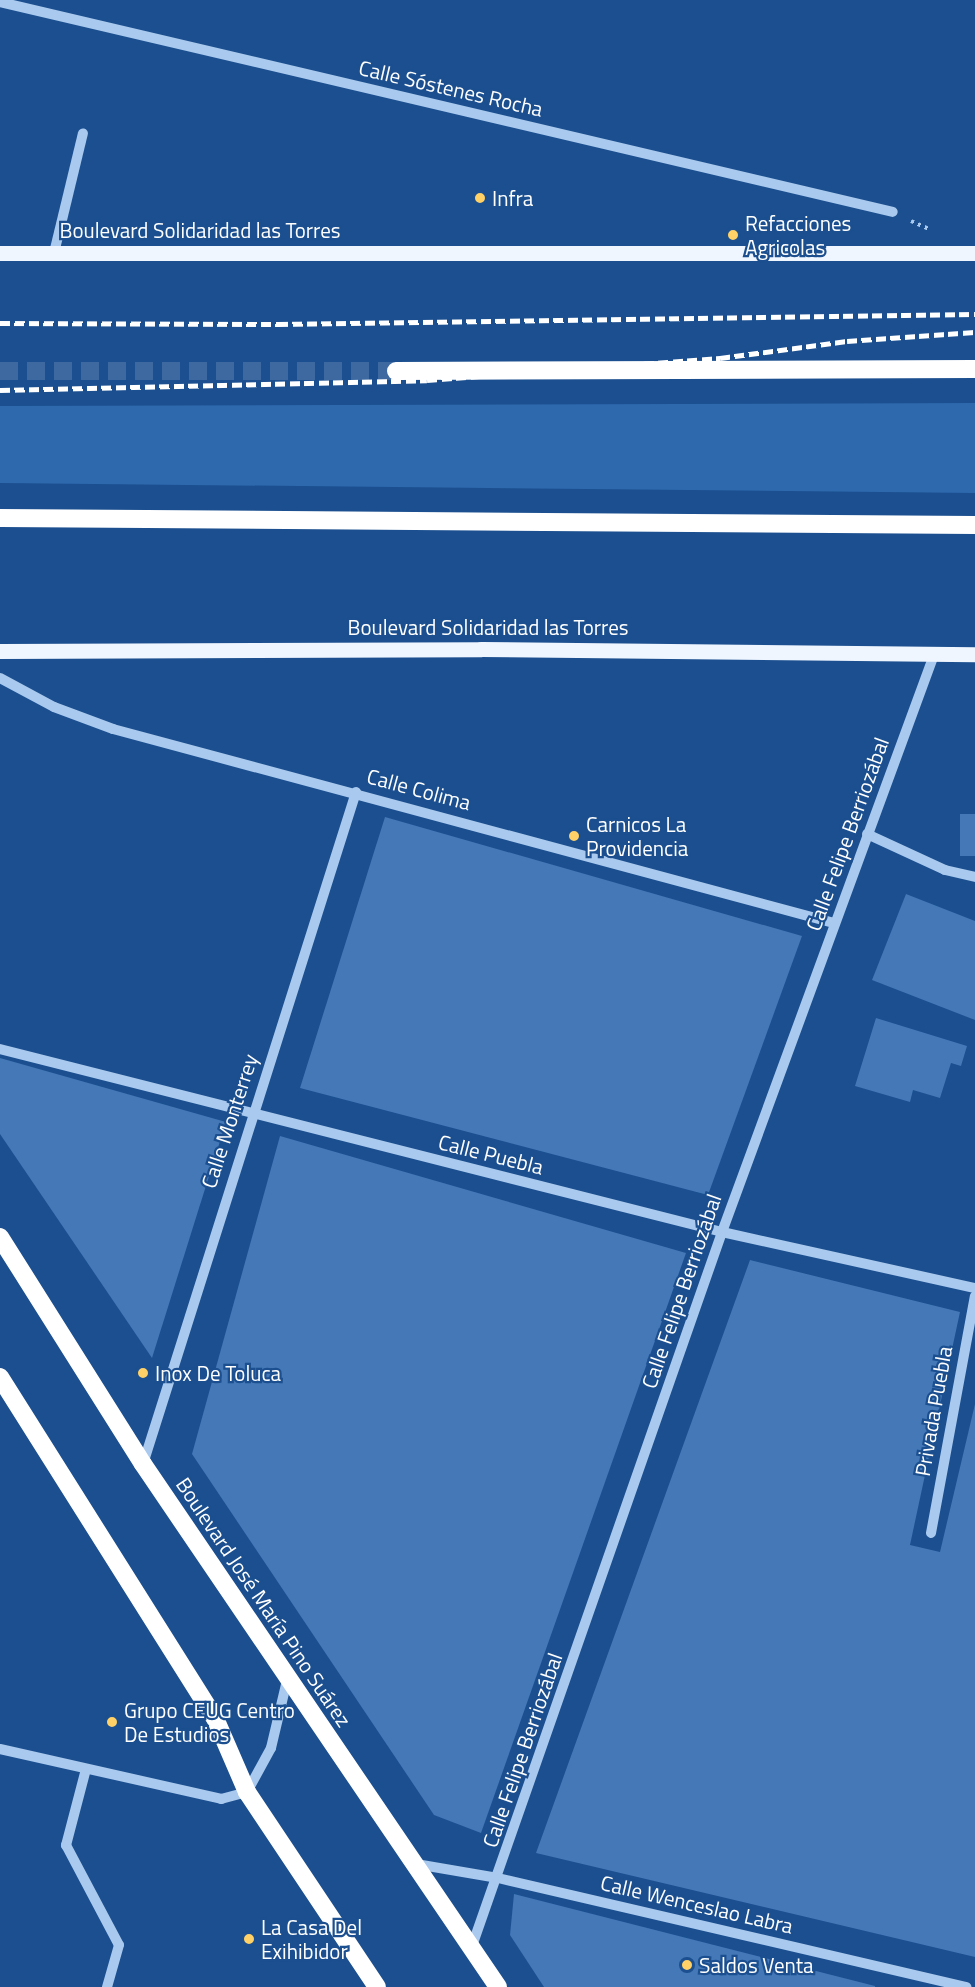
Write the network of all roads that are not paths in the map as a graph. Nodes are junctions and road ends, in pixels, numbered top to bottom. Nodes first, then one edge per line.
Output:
1 (0, 2) edge
2 (83, 133) dead end
3 (893, 212) dead end
4 (0, 253) edge
5 (54, 253) junction
6 (975, 253) edge
7 (975, 358) edge
8 (907, 369) junction
9 (975, 369) edge
10 (396, 371) tunnel mouth
11 (0, 518) edge
12 (975, 525) edge
13 (0, 651) edge
14 (935, 652) junction
15 (975, 654) edge
16 (0, 678) edge
17 (356, 792) junction
18 (867, 834) junction
19 (975, 877) edge
20 (834, 923) junction
21 (0, 1049) edge
22 (251, 1114) junction
23 (722, 1232) junction
24 (0, 1237) edge
25 (975, 1287) edge
26 (975, 1296) edge
27 (0, 1377) edge
28 (143, 1464) junction
29 (931, 1533) dead end
30 (288, 1675) junction
31 (0, 1749) edge
32 (86, 1769) junction
33 (247, 1792) junction
34 (416, 1864) junction
35 (498, 1878) junction
36 (472, 1946) junction
37 (107, 1987) edge
38 (377, 1987) edge
39 (498, 1987) edge
40 (967, 1987) edge

1 - 3 street, Calle Sóstenes Rocha
2 - 5 street
4 - 5 main road, Boulevard Solidaridad las Torres
5 - 6 main road, Boulevard Solidaridad las Torres
7 - 8 highway
8 - 9 highway
8 - 10 highway
11 - 12 highway
13 - 14 main road, Boulevard Solidaridad las Torres
14 - 15 main road, Boulevard Solidaridad las Torres
14 - 18 street, Calle Felipe Berriozábal
16 - 17 street, Calle Colima
17 - 20 street, Calle Colima
17 - 22 street, Calle Monterrey
18 - 19 street
18 - 20 street, Calle Felipe Berriozábal
20 - 23 street, Calle Felipe Berriozábal
21 - 22 street, Calle Puebla
22 - 23 street, Calle Puebla
22 - 28 street, Calle Monterrey
23 - 25 street, Calle Puebla
23 - 35 street, Calle Felipe Berriozábal
24 - 28 highway, Boulevard José María Pino Suárez
26 - 29 street, Privada Puebla
27 - 33 highway
28 - 30 highway, Boulevard José María Pino Suárez
30 - 33 street
30 - 34 highway, Boulevard José María Pino Suárez
31 - 32 street
32 - 33 street
32 - 37 street
33 - 38 highway
34 - 35 street, Calle Wenceslao Labra
34 - 36 highway, Boulevard José María Pino Suárez
35 - 36 street, Calle Felipe Berriozábal
35 - 40 street, Calle Wenceslao Labra
36 - 39 highway, Boulevard José María Pino Suárez

